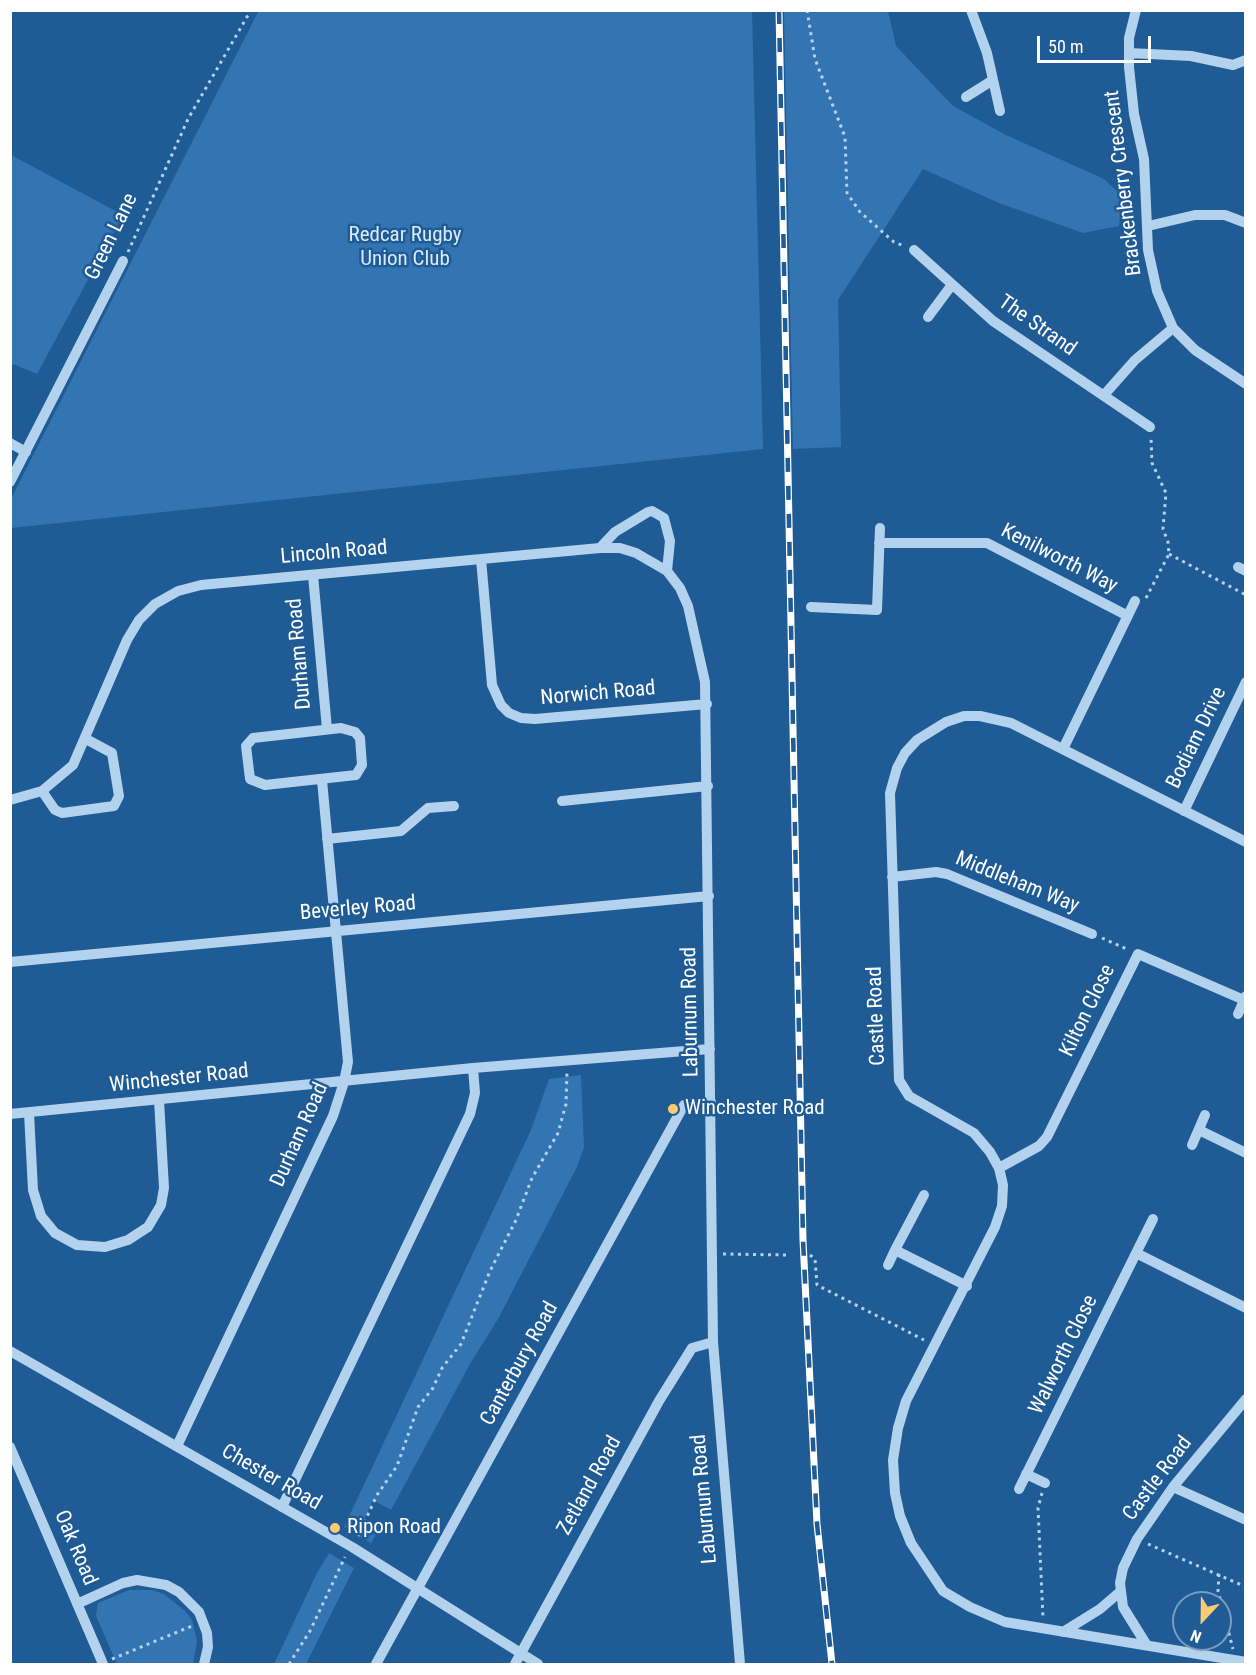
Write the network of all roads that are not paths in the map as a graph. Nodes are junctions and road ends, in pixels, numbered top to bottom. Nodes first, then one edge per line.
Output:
1 (970, 10) edge
2 (1136, 10) edge
3 (1129, 53) junction
4 (1245, 60) edge
5 (993, 80) junction
6 (966, 97) dead end
7 (1000, 111) dead end
8 (1245, 223) edge
9 (1148, 226) junction
10 (914, 250) road end
11 (123, 261) road end
12 (951, 286) junction
13 (928, 317) dead end
14 (1173, 328) junction
15 (1245, 384) edge
16 (1104, 395) junction
17 (1150, 427) road end
18 (10, 443) edge
19 (26, 452) junction
20 (10, 482) edge
21 (880, 528) dead end
22 (879, 543) junction
23 (600, 548) junction
24 (481, 559) junction
25 (667, 572) junction
26 (313, 575) junction
27 (1135, 601) road end
28 (811, 607) dead end
29 (1128, 616) junction
30 (1245, 682) edge
31 (707, 704) junction
32 (327, 729) junction
33 (87, 739) junction
34 (1063, 749) junction
35 (322, 780) junction
36 (708, 786) junction
37 (42, 791) junction
38 (10, 800) edge
39 (562, 801) dead end
40 (454, 806) dead end
41 (1184, 811) junction
42 (327, 839) junction
43 (1245, 842) edge
44 (892, 877) junction
45 (709, 896) junction
46 (335, 931) junction
47 (1092, 934) road end
48 (10, 962) edge
49 (1245, 998) edge
50 (1238, 1014) dead end
51 (710, 1049) junction
52 (473, 1068) junction
53 (344, 1082) junction
54 (159, 1100) junction
55 (711, 1102) junction
56 (29, 1113) junction
57 (10, 1114) edge
58 (1205, 1115) dead end
59 (1199, 1130) junction
60 (1192, 1145) dead end
61 (1245, 1153) edge
62 (999, 1168) junction
63 (924, 1195) dead end
64 (1153, 1219) dead end
65 (895, 1250) junction
66 (1136, 1253) junction
67 (888, 1265) dead end
68 (967, 1286) junction
69 (1245, 1308) edge
70 (713, 1342) junction
71 (10, 1351) edge
72 (1245, 1399) edge
73 (177, 1446) junction
74 (10, 1447) edge
75 (1026, 1474) junction
76 (1045, 1483) road end
77 (1173, 1487) junction
78 (1019, 1489) dead end
79 (282, 1507) junction
80 (1245, 1520) edge
81 (419, 1588) junction
82 (1121, 1591) junction
83 (77, 1604) junction
84 (1063, 1632) junction
85 (1146, 1644) junction
86 (521, 1654) junction
87 (1240, 1662) edge
88 (100, 1664) edge
89 (204, 1665) edge
90 (376, 1665) edge
91 (515, 1665) edge
92 (538, 1665) edge
93 (740, 1665) edge

1 - 5 street
2 - 3 street, Brackenberry Crescent
3 - 4 street
3 - 9 street, Brackenberry Crescent
5 - 6 street
5 - 7 street
8 - 9 street
9 - 14 street, Brackenberry Crescent
10 - 12 street, The Strand
11 - 19 street, Green Lane
12 - 13 street
12 - 16 street, The Strand
14 - 15 street, Brackenberry Crescent
14 - 16 street
16 - 17 street, The Strand
18 - 19 street
19 - 20 street, Green Lane
21 - 22 street
22 - 28 street
22 - 29 street, Kenilworth Way
23 - 24 street, Lincoln Road
23 - 25 street, Lincoln Road
23 - 25 street
24 - 26 street, Lincoln Road
24 - 31 street, Norwich Road
25 - 31 street, Laburnum Road
26 - 32 street, Durham Road
26 - 33 street, Lincoln Road
27 - 29 street, Kenilworth Way
29 - 34 street, Kenilworth Way
30 - 41 street, Bodiam Drive
31 - 36 street, Laburnum Road
32 - 35 street, Durham Road
32 - 35 street, Durham Road
33 - 37 street, Lincoln Road
33 - 37 street
34 - 41 street, Castle Road
34 - 44 street, Castle Road
35 - 42 street, Durham Road
36 - 39 street
36 - 45 street, Laburnum Road
37 - 38 street, Lincoln Road
40 - 42 street
41 - 43 street, Castle Road
42 - 46 street, Durham Road
44 - 47 street, Middleham Way
44 - 62 street, Castle Road
45 - 46 street, Beverley Road
45 - 51 street, Laburnum Road
46 - 48 street, Beverley Road
46 - 53 street, Durham Road
49 - 50 street, Kilton Close
49 - 62 street, Kilton Close
51 - 52 street, Winchester Road
51 - 55 street, Laburnum Road
52 - 53 street, Winchester Road
52 - 79 street
53 - 54 street, Winchester Road
53 - 73 street, Durham Road
54 - 56 street, Winchester Road
54 - 56 street
55 - 70 street, Laburnum Road
55 - 81 street, Canterbury Road
56 - 57 street, Winchester Road
58 - 59 street
59 - 60 street
59 - 61 street
62 - 68 street, Castle Road
63 - 65 street
64 - 66 street, Walworth Close
65 - 67 street
65 - 68 street
66 - 69 street
66 - 75 street, Walworth Close
68 - 84 street, Castle Road
70 - 86 street, Zetland Road
70 - 93 street, Laburnum Road
71 - 73 street, Chester Road
72 - 77 street, Castle Road
73 - 79 street, Chester Road
74 - 83 street, Oak Road
75 - 76 street
75 - 78 street, Walworth Close
77 - 80 street
77 - 82 street, Castle Road
79 - 81 street, Chester Road
81 - 86 street, Chester Road
81 - 90 street, Canterbury Road
82 - 84 street
82 - 85 street, Castle Road
83 - 88 street, Oak Road
83 - 89 street
84 - 85 street, Castle Road
85 - 87 street
86 - 91 street, Zetland Road
86 - 92 street, Chester Road

